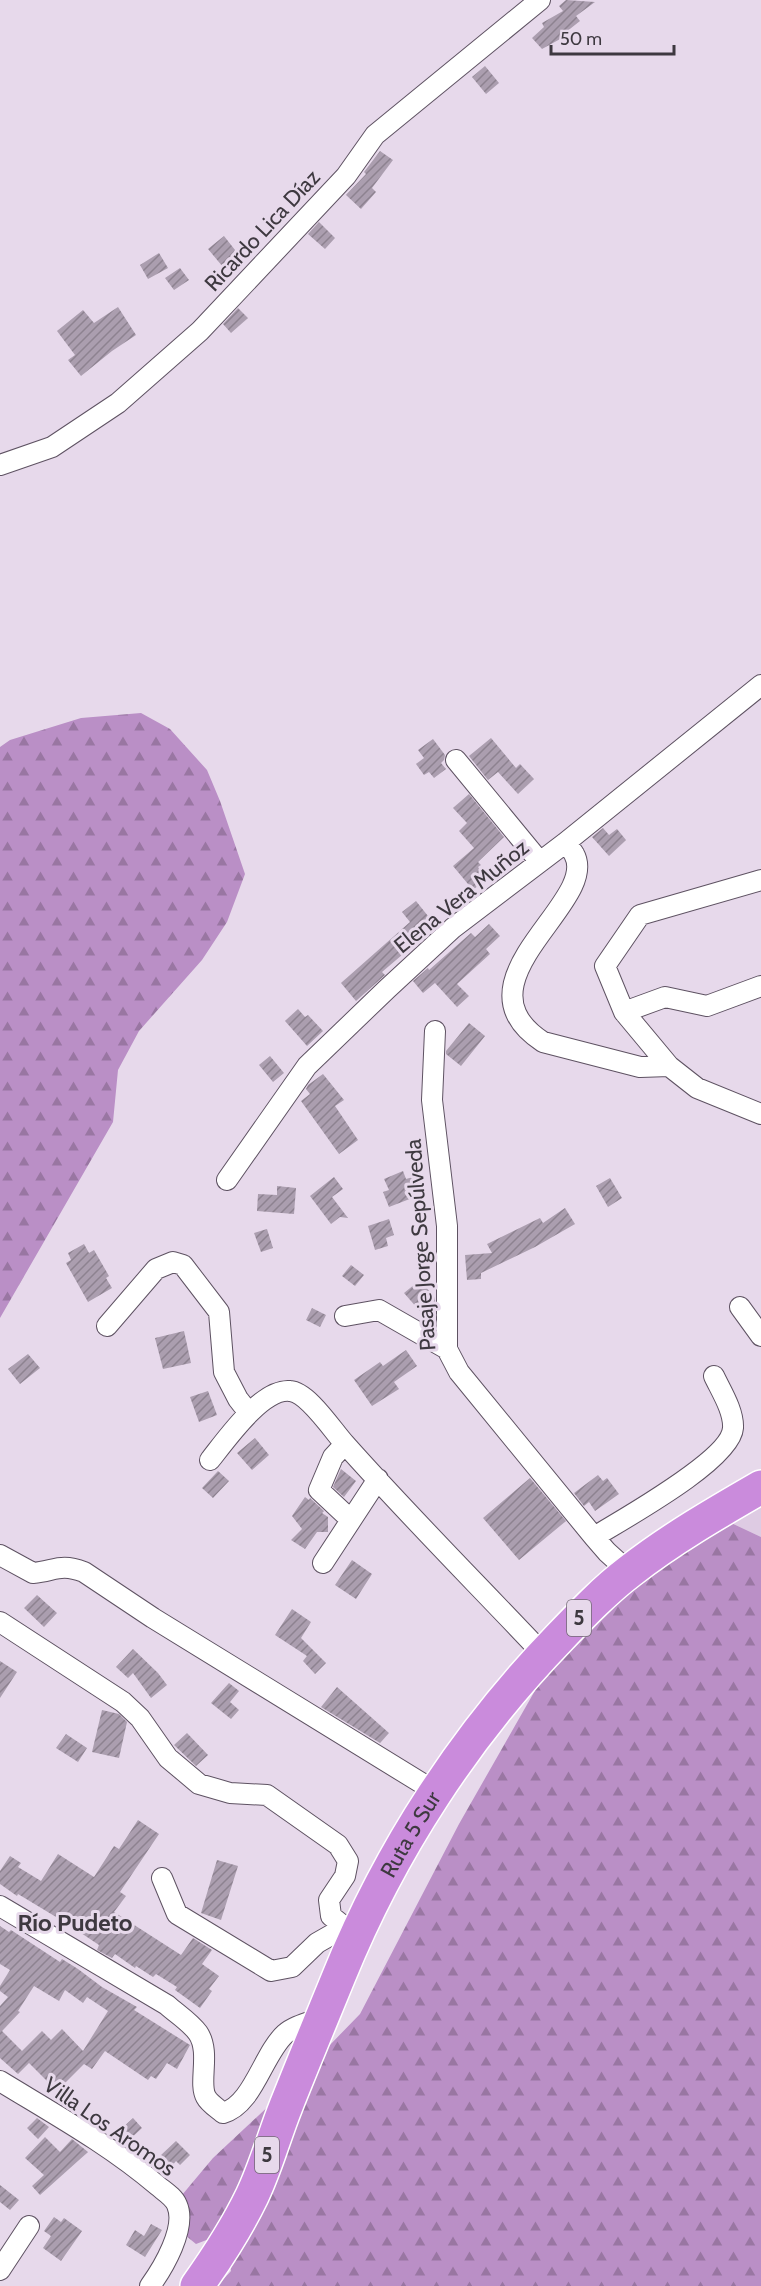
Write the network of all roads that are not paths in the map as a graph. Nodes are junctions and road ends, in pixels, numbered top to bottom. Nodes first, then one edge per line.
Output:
1 (540, 0) edge
2 (0, 465) edge
3 (761, 685) edge
4 (456, 760) dead end
5 (565, 843) junction
6 (540, 862) junction
7 (761, 880) edge
8 (761, 986) edge
9 (624, 1012) junction
10 (435, 1030) dead end
11 (669, 1066) junction
12 (761, 1114) edge
13 (227, 1180) dead end
14 (740, 1307) dead end
15 (345, 1317) dead end
16 (108, 1326) dead end
17 (761, 1335) edge
18 (447, 1349) junction
19 (714, 1376) dead end
20 (249, 1413) junction
21 (345, 1444) junction
22 (210, 1460) dead end
23 (378, 1479) junction
24 (761, 1487) edge
25 (351, 1520) junction
26 (594, 1537) junction
27 (0, 1555) edge
28 (323, 1563) dead end
29 (629, 1572) junction
30 (0, 1622) edge
31 (543, 1654) junction
32 (435, 1792) junction
33 (162, 1878) dead end
34 (0, 1906) edge
35 (351, 1932) junction
36 (324, 2017) junction
37 (0, 2081) edge
38 (29, 2226) dead end
39 (0, 2270) edge
40 (150, 2286) edge
41 (197, 2286) edge

1 - 2 street, Ricardo Lica Díaz
3 - 5 street, Elena Vera Muñoz
4 - 6 street
5 - 6 street, Elena Vera Muñoz
5 - 11 street
6 - 13 street, Elena Vera Muñoz
7 - 9 street
8 - 9 street
9 - 11 street
10 - 18 street, Pasaje Jorge Sepúlveda
11 - 12 street
14 - 17 street
15 - 18 street
16 - 20 street
18 - 26 street, Pasaje Jorge Sepúlveda
19 - 26 street
20 - 21 street
20 - 22 street
21 - 23 street
21 - 25 street
23 - 25 street
23 - 31 street
24 - 29 highway, Ruta 5 Sur / 5
25 - 28 street
26 - 29 street, Pasaje Jorge Sepúlveda
27 - 32 street
29 - 31 highway, Ruta 5 Sur / 5
30 - 35 street
31 - 32 highway, Ruta 5 Sur / 5
32 - 35 highway, Ruta 5 Sur / 5
33 - 35 street
34 - 36 street
35 - 36 highway, Ruta 5 Sur / 5
36 - 41 highway, Ruta 5 Sur / 5
37 - 40 street, Villa Los Aromos
38 - 39 street

